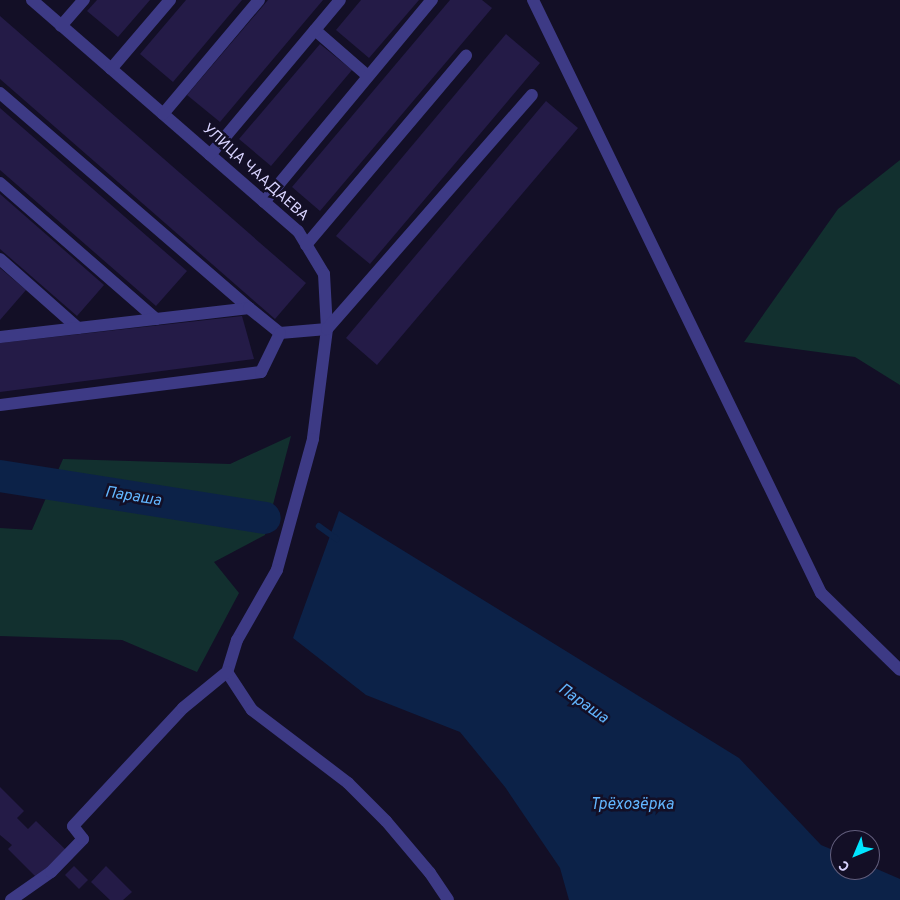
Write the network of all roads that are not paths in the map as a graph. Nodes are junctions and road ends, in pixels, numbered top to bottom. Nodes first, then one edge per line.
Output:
1 (32, 0) edge
2 (84, 0) edge
3 (170, 0) edge
4 (259, 0) edge
5 (340, 0) edge
6 (432, 0) edge
7 (534, 0) edge
8 (61, 26) junction
9 (315, 30) junction
10 (466, 56) dead end
11 (111, 69) junction
12 (368, 76) junction
13 (0, 92) edge
14 (532, 95) dead end
15 (163, 114) junction
16 (210, 155) junction
17 (0, 182) edge
18 (264, 202) junction
19 (306, 245) junction
20 (0, 260) edge
21 (249, 308) junction
22 (156, 319) junction
23 (78, 328) junction
24 (327, 329) junction
25 (280, 333) junction
26 (0, 337) edge
27 (0, 405) edge
28 (900, 670) edge
29 (227, 672) junction
30 (11, 900) edge
31 (448, 900) edge

1 - 8 street, УЛИЦА ЧААДАЕВА
2 - 8 street
3 - 11 street
4 - 15 street
5 - 9 street
6 - 12 street
7 - 28 street
8 - 11 street, УЛИЦА ЧААДАЕВА
9 - 12 street
9 - 16 street
10 - 19 street
11 - 15 street, УЛИЦА ЧААДАЕВА
12 - 18 street
13 - 21 street
14 - 24 street
15 - 16 street, УЛИЦА ЧААДАЕВА
16 - 18 street, УЛИЦА ЧААДАЕВА
17 - 22 street
18 - 19 street, УЛИЦА ЧААДАЕВА
19 - 24 street, УЛИЦА ЧААДАЕВА
20 - 23 street
21 - 22 street
21 - 25 street
22 - 23 street
23 - 26 street
24 - 25 street
24 - 29 street, УЛИЦА ЧААДАЕВА
25 - 27 street
29 - 30 street
29 - 31 street

